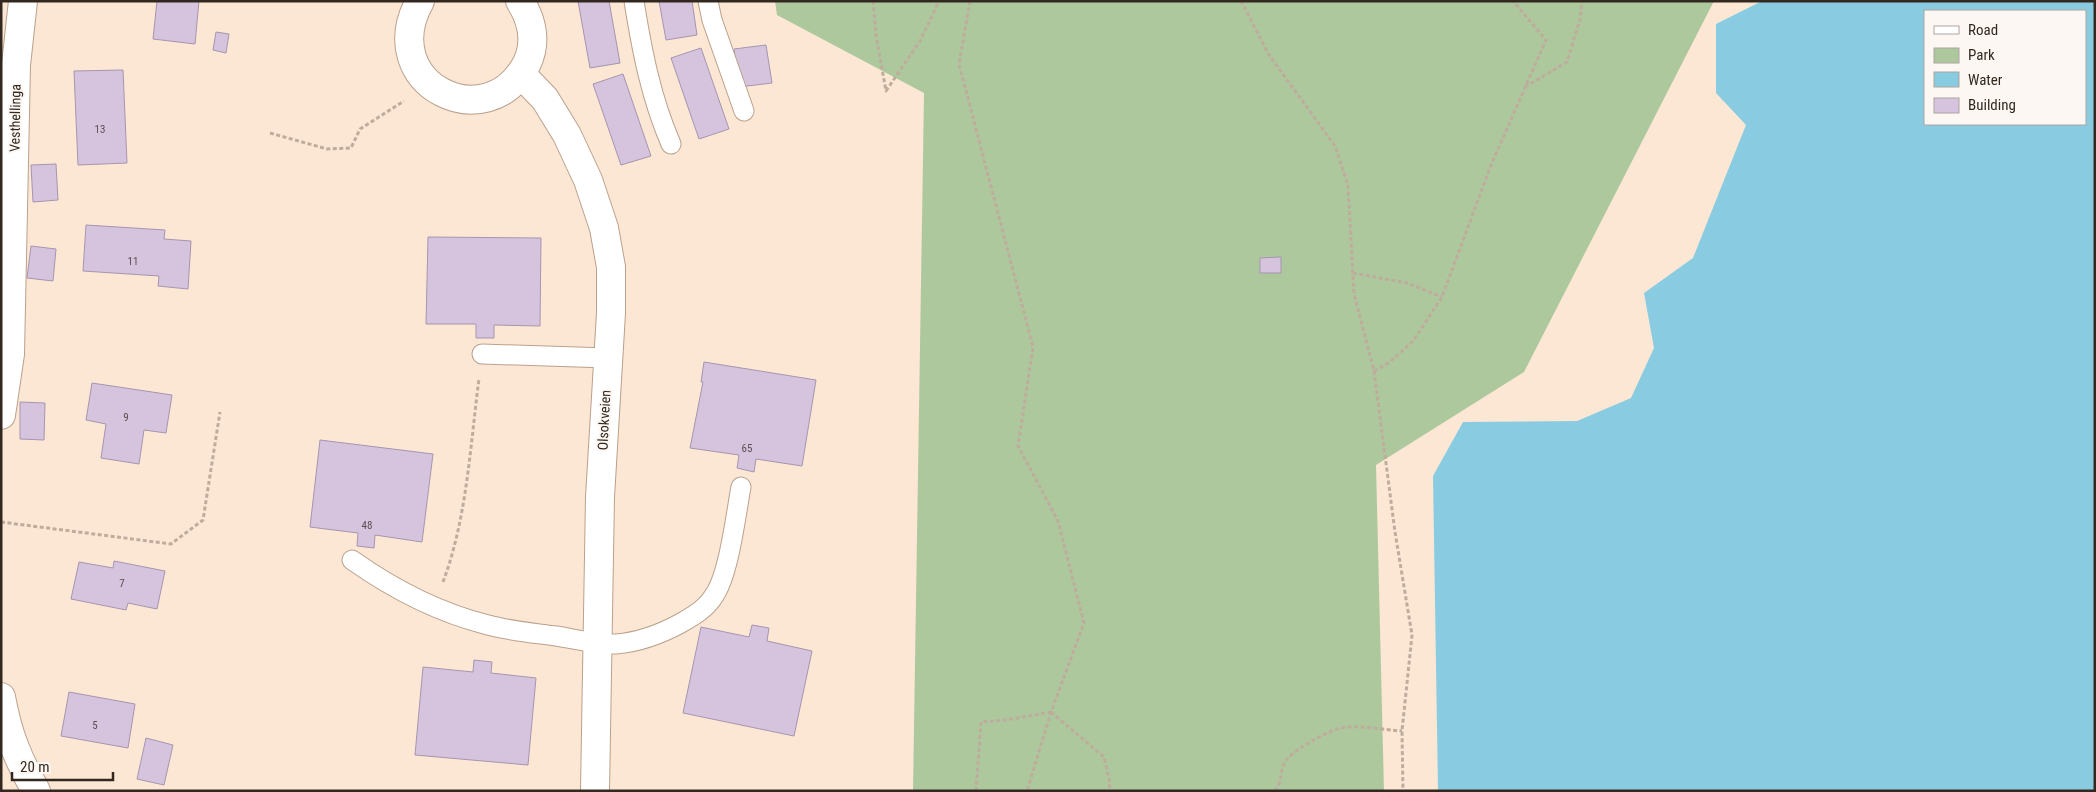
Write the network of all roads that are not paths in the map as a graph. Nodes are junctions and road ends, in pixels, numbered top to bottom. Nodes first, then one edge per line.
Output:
1 (23, 1) edge
2 (420, 1) edge
3 (520, 1) edge
4 (634, 1) edge
5 (708, 1) edge
6 (521, 74) junction
7 (744, 111) dead end
8 (671, 144) dead end
9 (482, 354) road end
10 (608, 358) junction
11 (1, 415) edge
12 (741, 487) dead end
13 (352, 560) dead end
14 (596, 643) junction
15 (1, 697) edge
16 (36, 791) edge
17 (595, 791) edge

1 - 11 street, Vesthellinga
2 - 6 street
3 - 6 street
4 - 8 lane
5 - 7 lane
6 - 10 street, Olsokveien
9 - 10 lane
10 - 14 street, Olsokveien
12 - 14 lane
13 - 14 lane
14 - 17 street, Olsokveien
15 - 16 street

